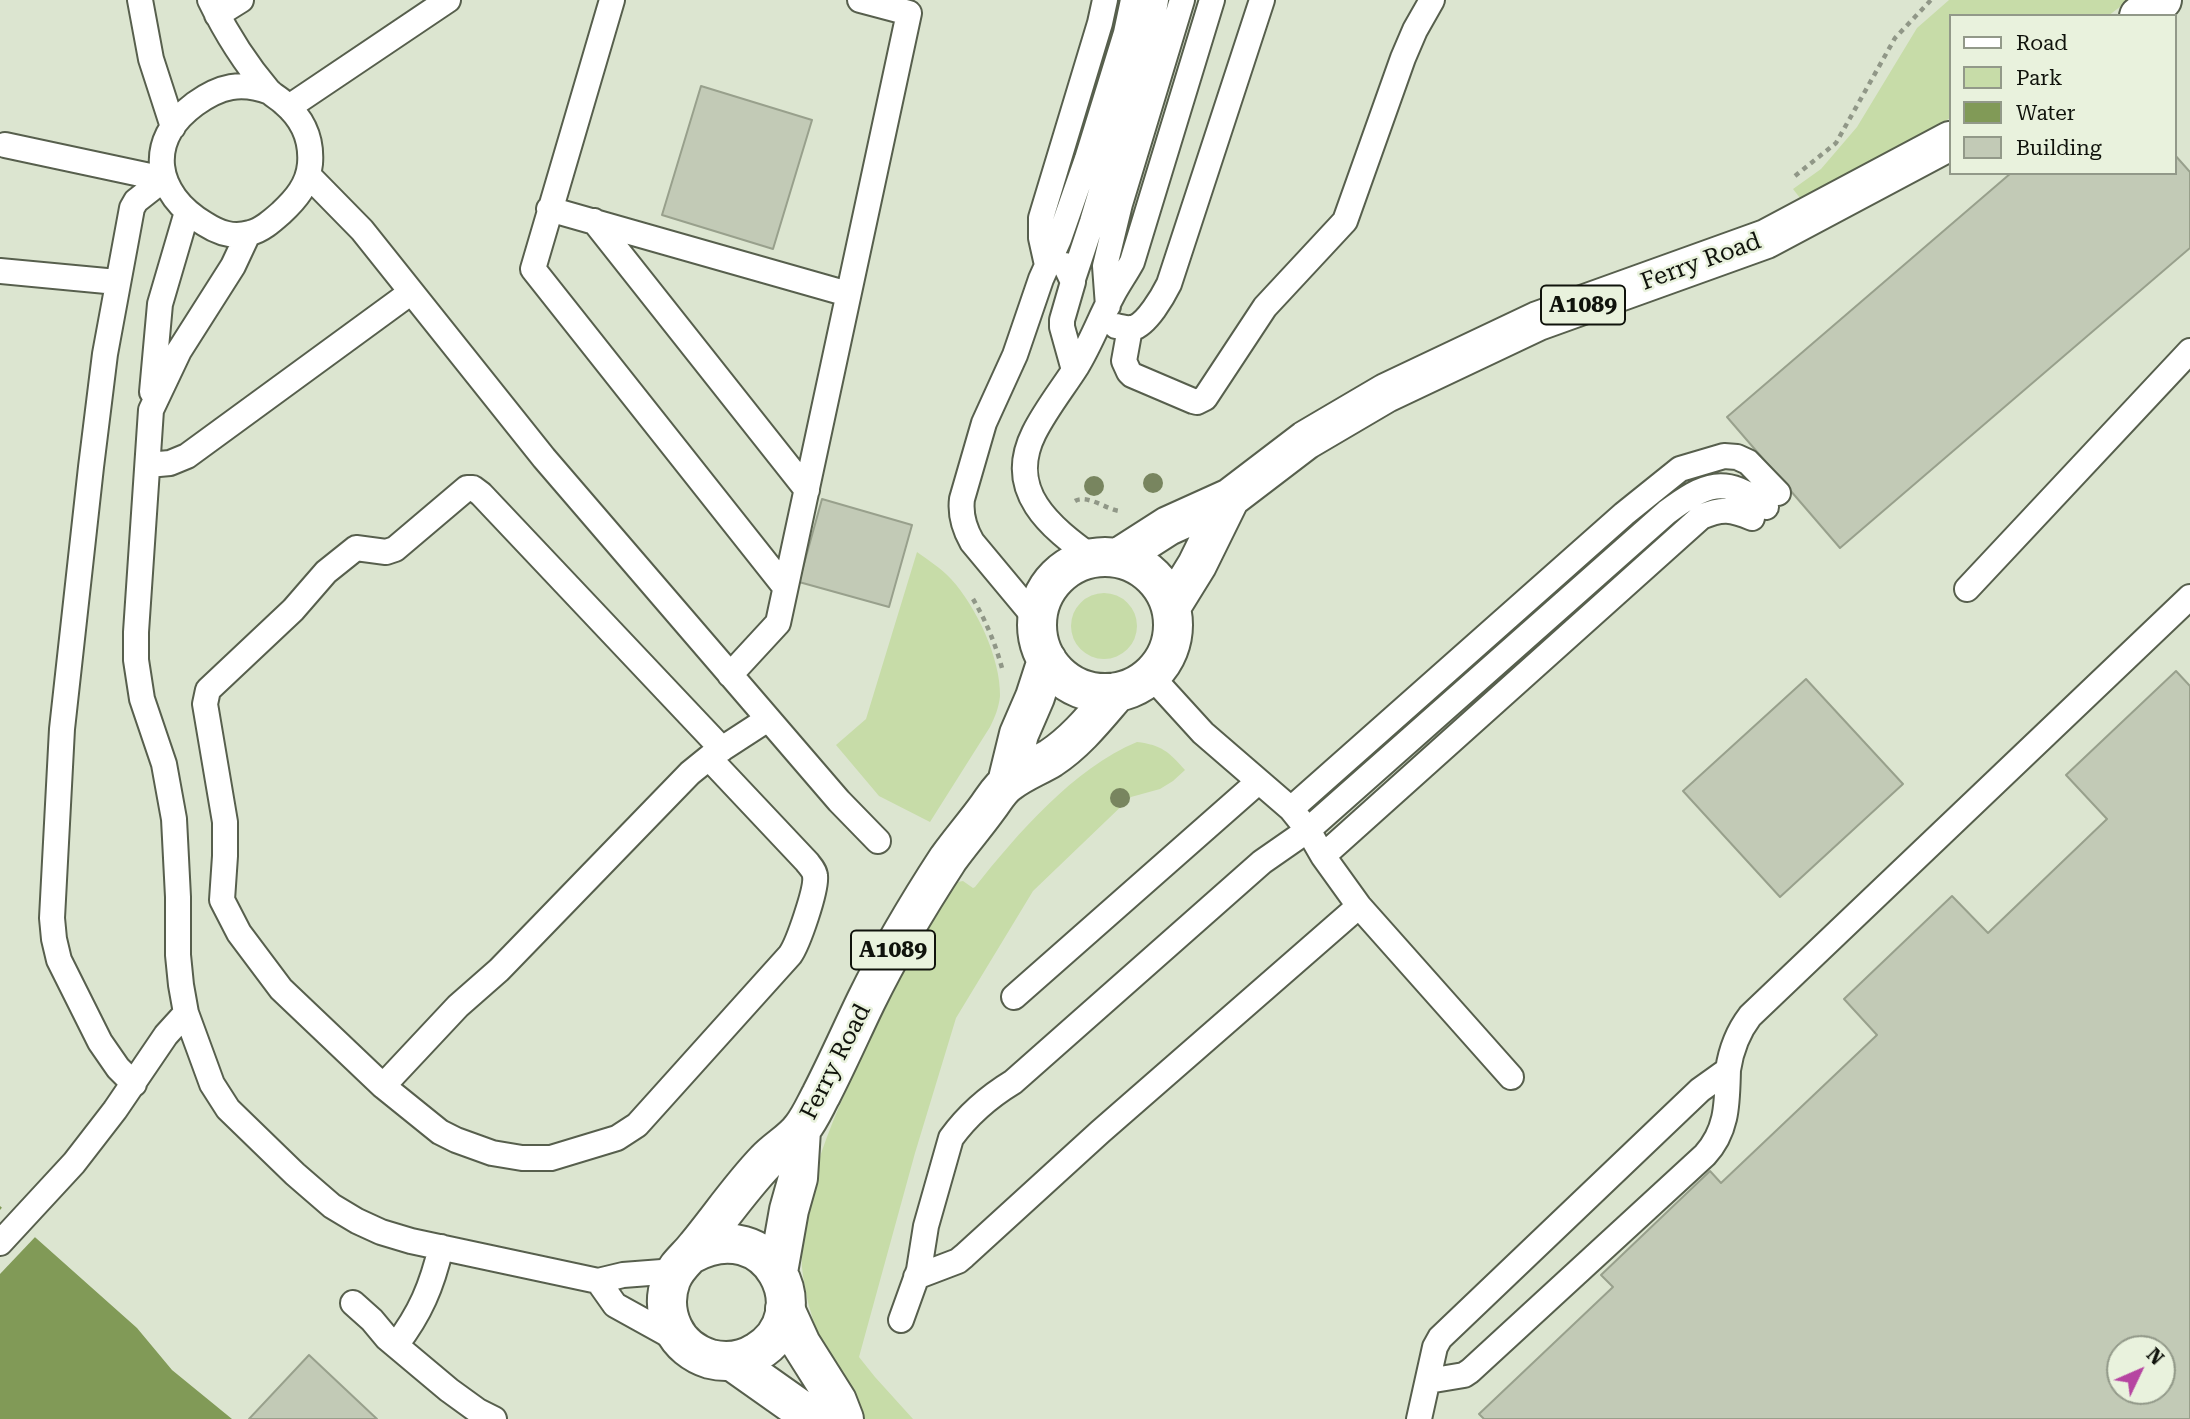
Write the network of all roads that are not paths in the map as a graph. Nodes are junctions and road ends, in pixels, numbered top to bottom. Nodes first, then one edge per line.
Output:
1 (140, 0) edge
2 (242, 0) edge
3 (447, 0) edge
4 (612, 0) edge
5 (860, 0) edge
6 (1105, 0) edge
7 (1182, 0) edge
8 (1212, 0) edge
9 (1262, 0) edge
10 (1432, 0) edge
11 (2162, 0) edge
12 (1151, 2) edge
13 (213, 8) edge
14 (2142, 14) edge
15 (279, 100) junction
16 (173, 127) junction
17 (1948, 142) edge
18 (5, 145) dead end
19 (307, 175) junction
20 (164, 179) junction
21 (550, 209) junction
22 (187, 212) junction
23 (594, 221) junction
24 (248, 234) junction
25 (1051, 257) junction
26 (0, 271) edge
27 (1073, 279) junction
28 (117, 282) junction
29 (410, 293) junction
30 (848, 294) junction
31 (1104, 314) junction
32 (1130, 328) junction
33 (2190, 351) edge
34 (1074, 370) junction
35 (151, 410) junction
36 (148, 465) junction
37 (807, 489) junction
38 (1230, 498) junction
39 (1765, 506) junction
40 (1106, 558) junction
41 (785, 587) junction
42 (1967, 589) dead end
43 (2190, 597) edge
44 (1171, 607) junction
45 (1037, 620) junction
46 (1047, 660) junction
47 (730, 675) junction
48 (1151, 676) junction
49 (1117, 692) junction
50 (768, 719) junction
51 (715, 754) junction
52 (1258, 782) junction
53 (1007, 783) junction
54 (1292, 809) junction
55 (1308, 830) junction
56 (878, 841) dead end
57 (1323, 856) junction
58 (1359, 906) junction
59 (1014, 997) dead end
60 (186, 1013) junction
61 (1728, 1070) junction
62 (1511, 1077) dead end
63 (134, 1084) junction
64 (383, 1086) junction
65 (801, 1130) junction
66 (0, 1243) edge
67 (441, 1247) junction
68 (683, 1262) junction
69 (778, 1272) junction
70 (916, 1277) junction
71 (598, 1281) junction
72 (353, 1303) dead end
73 (785, 1309) junction
74 (901, 1320) dead end
75 (683, 1342) junction
76 (396, 1345) junction
77 (732, 1361) junction
78 (1428, 1381) junction
79 (494, 1419) edge
80 (814, 1419) edge
81 (844, 1419) edge
82 (1419, 1419) edge

1 - 16 lane
2 - 13 lane
3 - 15 lane
4 - 21 lane
5 - 30 lane
6 - 25 lane
7 - 31 lane
8 - 31 lane
9 - 32 lane
10 - 32 lane
11 - 14 main road
12 - 25 lane
12 - 27 lane
13 - 15 lane
15 - 16 lane
15 - 19 lane
16 - 20 lane
17 - 38 main road, Ferry Road / A1089
18 - 20 lane
19 - 24 lane
19 - 29 lane
20 - 22 lane
20 - 28 lane
21 - 23 lane
21 - 41 lane
22 - 24 lane
22 - 35 lane
23 - 30 lane
23 - 37 lane
24 - 35 lane
25 - 27 lane
25 - 45 lane
26 - 28 lane
27 - 34 lane
28 - 63 lane
29 - 36 lane
29 - 47 lane
30 - 37 lane
31 - 32 lane
31 - 34 lane
33 - 42 lane
34 - 40 lane
35 - 36 lane
36 - 60 lane
37 - 41 lane
38 - 40 main road, Ferry Road / A1089
38 - 44 main road, Ferry Road / A1089
39 - 54 lane
39 - 55 lane
39 - 57 lane
40 - 44 main road
40 - 45 main road
41 - 47 lane
43 - 61 lane
44 - 48 main road
45 - 46 main road
46 - 49 main road
46 - 53 main road, Ferry Road / A1089
47 - 50 lane
48 - 49 main road
48 - 52 lane
49 - 53 main road, Ferry Road / A1089
50 - 51 lane
50 - 56 lane
51 - 64 lane
51 - 64 lane
51 - 64 lane
52 - 54 lane
52 - 59 lane
53 - 65 main road, Ferry Road / A1089
54 - 55 lane
55 - 57 lane
55 - 70 lane
57 - 58 lane
58 - 62 lane
58 - 70 lane
60 - 63 lane
60 - 67 lane
61 - 78 lane
61 - 78 lane
63 - 66 lane
65 - 68 main road, Ferry Road / A1089
65 - 69 main road, Ferry Road / A1089
67 - 71 lane
67 - 76 lane
68 - 69 main road
68 - 71 lane
68 - 75 main road
69 - 73 main road
70 - 74 lane
71 - 75 lane
72 - 76 lane
73 - 77 main road
73 - 81 main road
75 - 77 main road
76 - 79 lane
77 - 80 main road
78 - 82 lane

